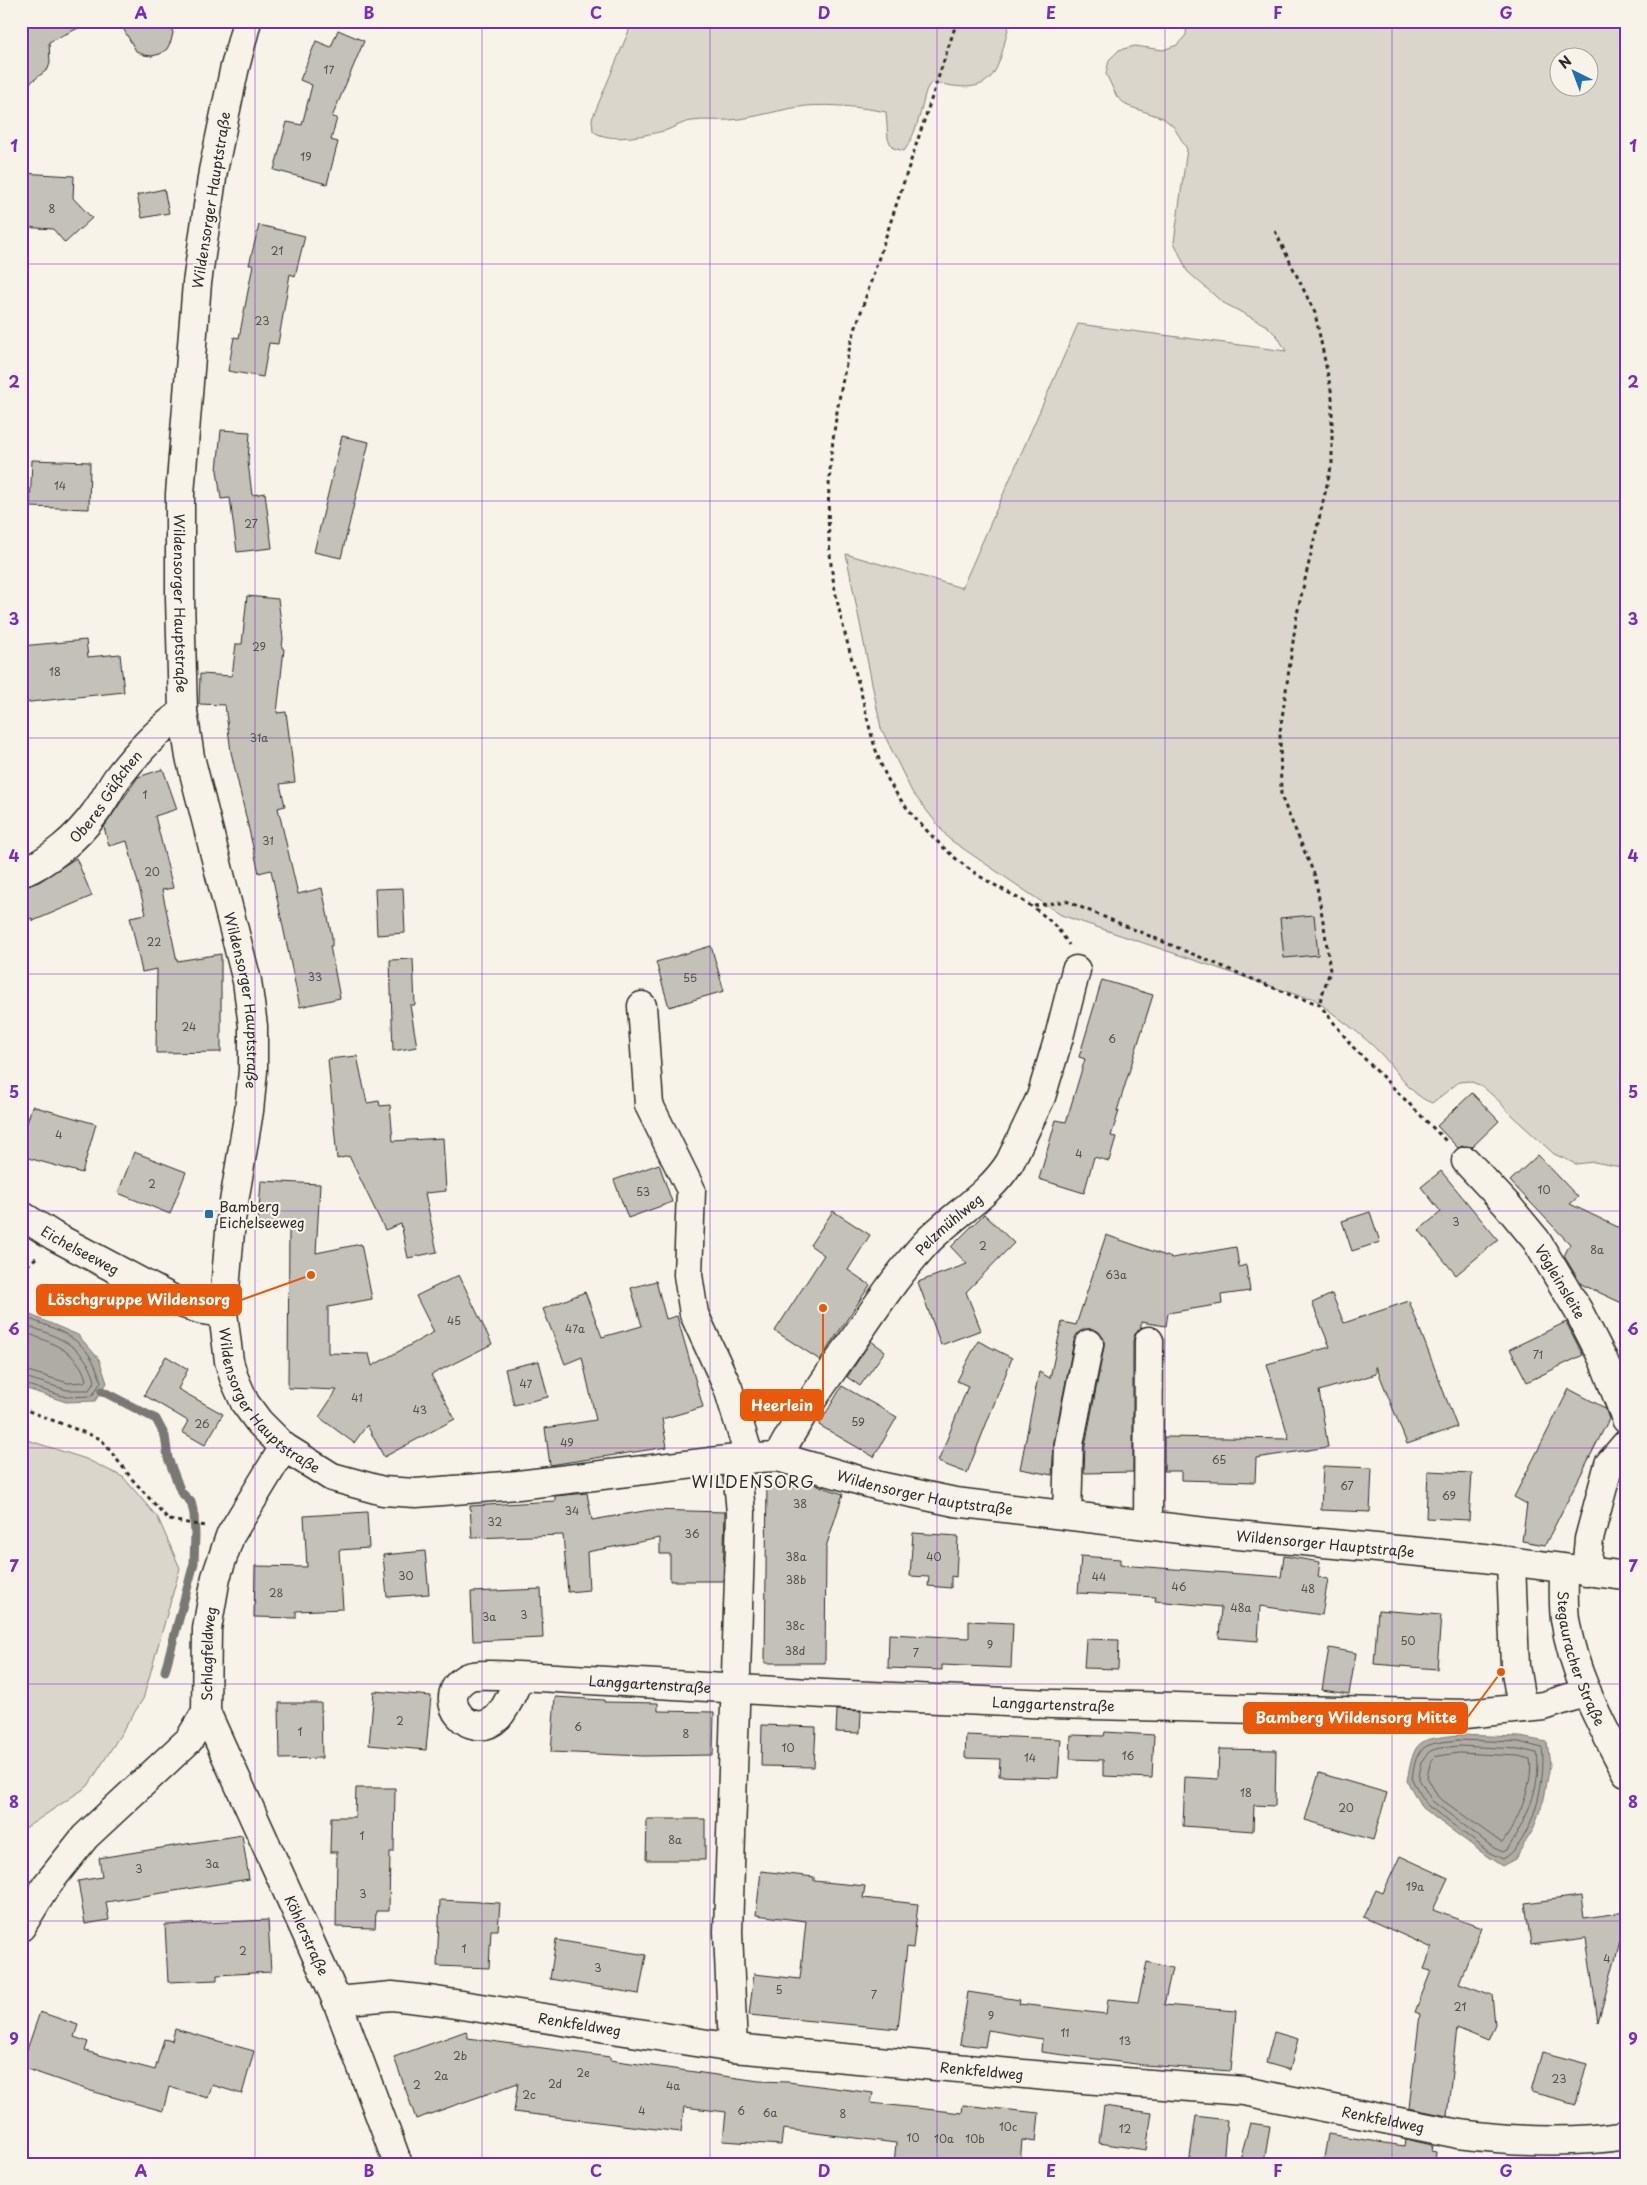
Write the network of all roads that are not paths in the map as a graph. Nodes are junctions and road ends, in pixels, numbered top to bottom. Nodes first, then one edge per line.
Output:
1 (247, 21) edge
2 (183, 712) junction
3 (21, 872) edge
4 (1076, 970) road end
5 (642, 1006) dead end
6 (1466, 1161) road end
7 (21, 1216) edge
8 (222, 1313) junction
9 (1149, 1341) dead end
10 (1089, 1344) dead end
11 (1626, 1419) edge
12 (1626, 1444) edge
13 (284, 1447) junction
14 (778, 1458) junction
15 (743, 1459) junction
16 (1067, 1515) junction
17 (1148, 1525) junction
18 (1511, 1562) junction
19 (1575, 1570) junction
20 (1626, 1576) edge
21 (520, 1676) dead end
22 (735, 1688) junction
23 (1587, 1692) junction
24 (1522, 1708) junction
25 (206, 1712) junction
26 (1626, 1772) edge
27 (34, 1887) edge
28 (21, 1927) edge
29 (337, 2000) junction
30 (733, 2048) junction
31 (1626, 2136) edge
32 (398, 2164) edge

1 - 2 street, Wildensorger Hauptstraße
2 - 3 street, Oberes Gäßchen
2 - 8 street, Wildensorger Hauptstraße
4 - 14 street, Pelzmühlweg
5 - 15 street
6 - 11 street, Vögleinsleite
7 - 8 street, Eichelseeweg
8 - 13 street, Wildensorger Hauptstraße
9 - 17 street
10 - 16 street
12 - 19 street, Stegauracher Straße
13 - 15 street, Wildensorger Hauptstraße
13 - 25 street, Schlagfeldweg
14 - 15 street, Wildensorger Hauptstraße
14 - 16 street, Wildensorger Hauptstraße
15 - 22 street
16 - 17 street, Wildensorger Hauptstraße
17 - 18 street, Wildensorger Hauptstraße
18 - 19 street, Wildensorger Hauptstraße
18 - 24 street
19 - 20 street, Wildensorger Hauptstraße
19 - 23 street, Stegauracher Straße
21 - 22 street, Langgartenstraße
22 - 24 street, Langgartenstraße
22 - 30 street
23 - 24 street, Langgartenstraße
23 - 26 street, Stegauracher Straße
25 - 27 street, Schlagfeldweg
25 - 29 street, Köhlerstraße
27 - 28 street, Schlagfeldweg
29 - 30 street, Renkfeldweg
29 - 32 street, Köhlerstraße
30 - 31 street, Renkfeldweg

